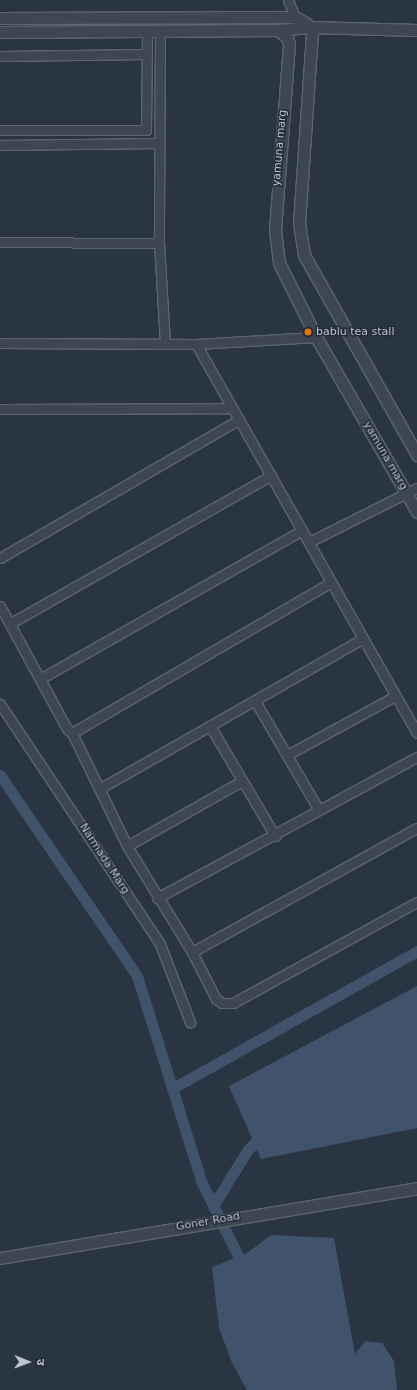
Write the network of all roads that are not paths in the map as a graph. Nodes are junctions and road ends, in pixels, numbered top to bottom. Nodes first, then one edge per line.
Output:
1 (288, 0) edge
2 (296, 17) junction
3 (0, 18) edge
4 (310, 27) junction
5 (277, 30) junction
6 (417, 30) edge
7 (0, 32) edge
8 (147, 32) junction
9 (160, 32) junction
10 (147, 54) junction
11 (0, 56) edge
12 (0, 130) edge
13 (158, 143) junction
14 (0, 145) edge
15 (0, 242) edge
16 (159, 243) junction
17 (316, 337) junction
18 (0, 343) edge
19 (165, 344) junction
20 (196, 344) junction
21 (230, 408) junction
22 (0, 409) edge
23 (238, 420) junction
24 (417, 455) edge
25 (271, 475) junction
26 (417, 488) edge
27 (407, 494) junction
28 (417, 512) edge
29 (302, 530) junction
30 (309, 542) junction
31 (0, 558) edge
32 (330, 583) junction
33 (0, 606) edge
34 (11, 623) junction
35 (362, 639) junction
36 (40, 679) junction
37 (395, 696) junction
38 (255, 701) junction
39 (0, 704) edge
40 (210, 726) junction
41 (72, 733) junction
42 (417, 733) edge
43 (287, 755) junction
44 (417, 757) edge
45 (242, 781) junction
46 (99, 789) junction
47 (319, 810) junction
48 (417, 828) edge
49 (275, 836) junction
50 (126, 846) junction
51 (157, 898) junction
52 (417, 902) edge
53 (192, 952) junction
54 (190, 1022) dead end
55 (417, 1188) edge
56 (0, 1258) edge

1 - 2 street
2 - 3 street
2 - 4 street
4 - 5 street
4 - 6 street
4 - 24 street
5 - 9 street
5 - 17 street, yamuna marg
7 - 8 street
8 - 9 street
8 - 10 street
9 - 13 street
10 - 11 street
10 - 12 street
13 - 14 street
13 - 16 street
15 - 16 street
16 - 19 street
17 - 20 street
17 - 27 street, yamuna marg
18 - 19 street
19 - 20 street
20 - 21 street
21 - 22 street
21 - 23 street
23 - 25 street
23 - 31 street
25 - 29 street
25 - 34 street
26 - 27 street
27 - 28 street, yamuna marg
27 - 30 street
29 - 30 street
29 - 36 street
30 - 32 street
32 - 35 street
32 - 41 street
33 - 34 street
34 - 36 street
35 - 37 street
35 - 38 street
36 - 41 street
37 - 42 street
37 - 43 street
38 - 40 street
38 - 43 street
39 - 54 street, Narmada Marg
40 - 45 street
40 - 46 street
41 - 46 street
43 - 47 street
44 - 47 street
45 - 49 street
45 - 50 street
46 - 50 street
47 - 49 street
48 - 53 street
49 - 51 street
50 - 51 street
51 - 53 street
52 - 53 street
55 - 56 street, Goner Road

